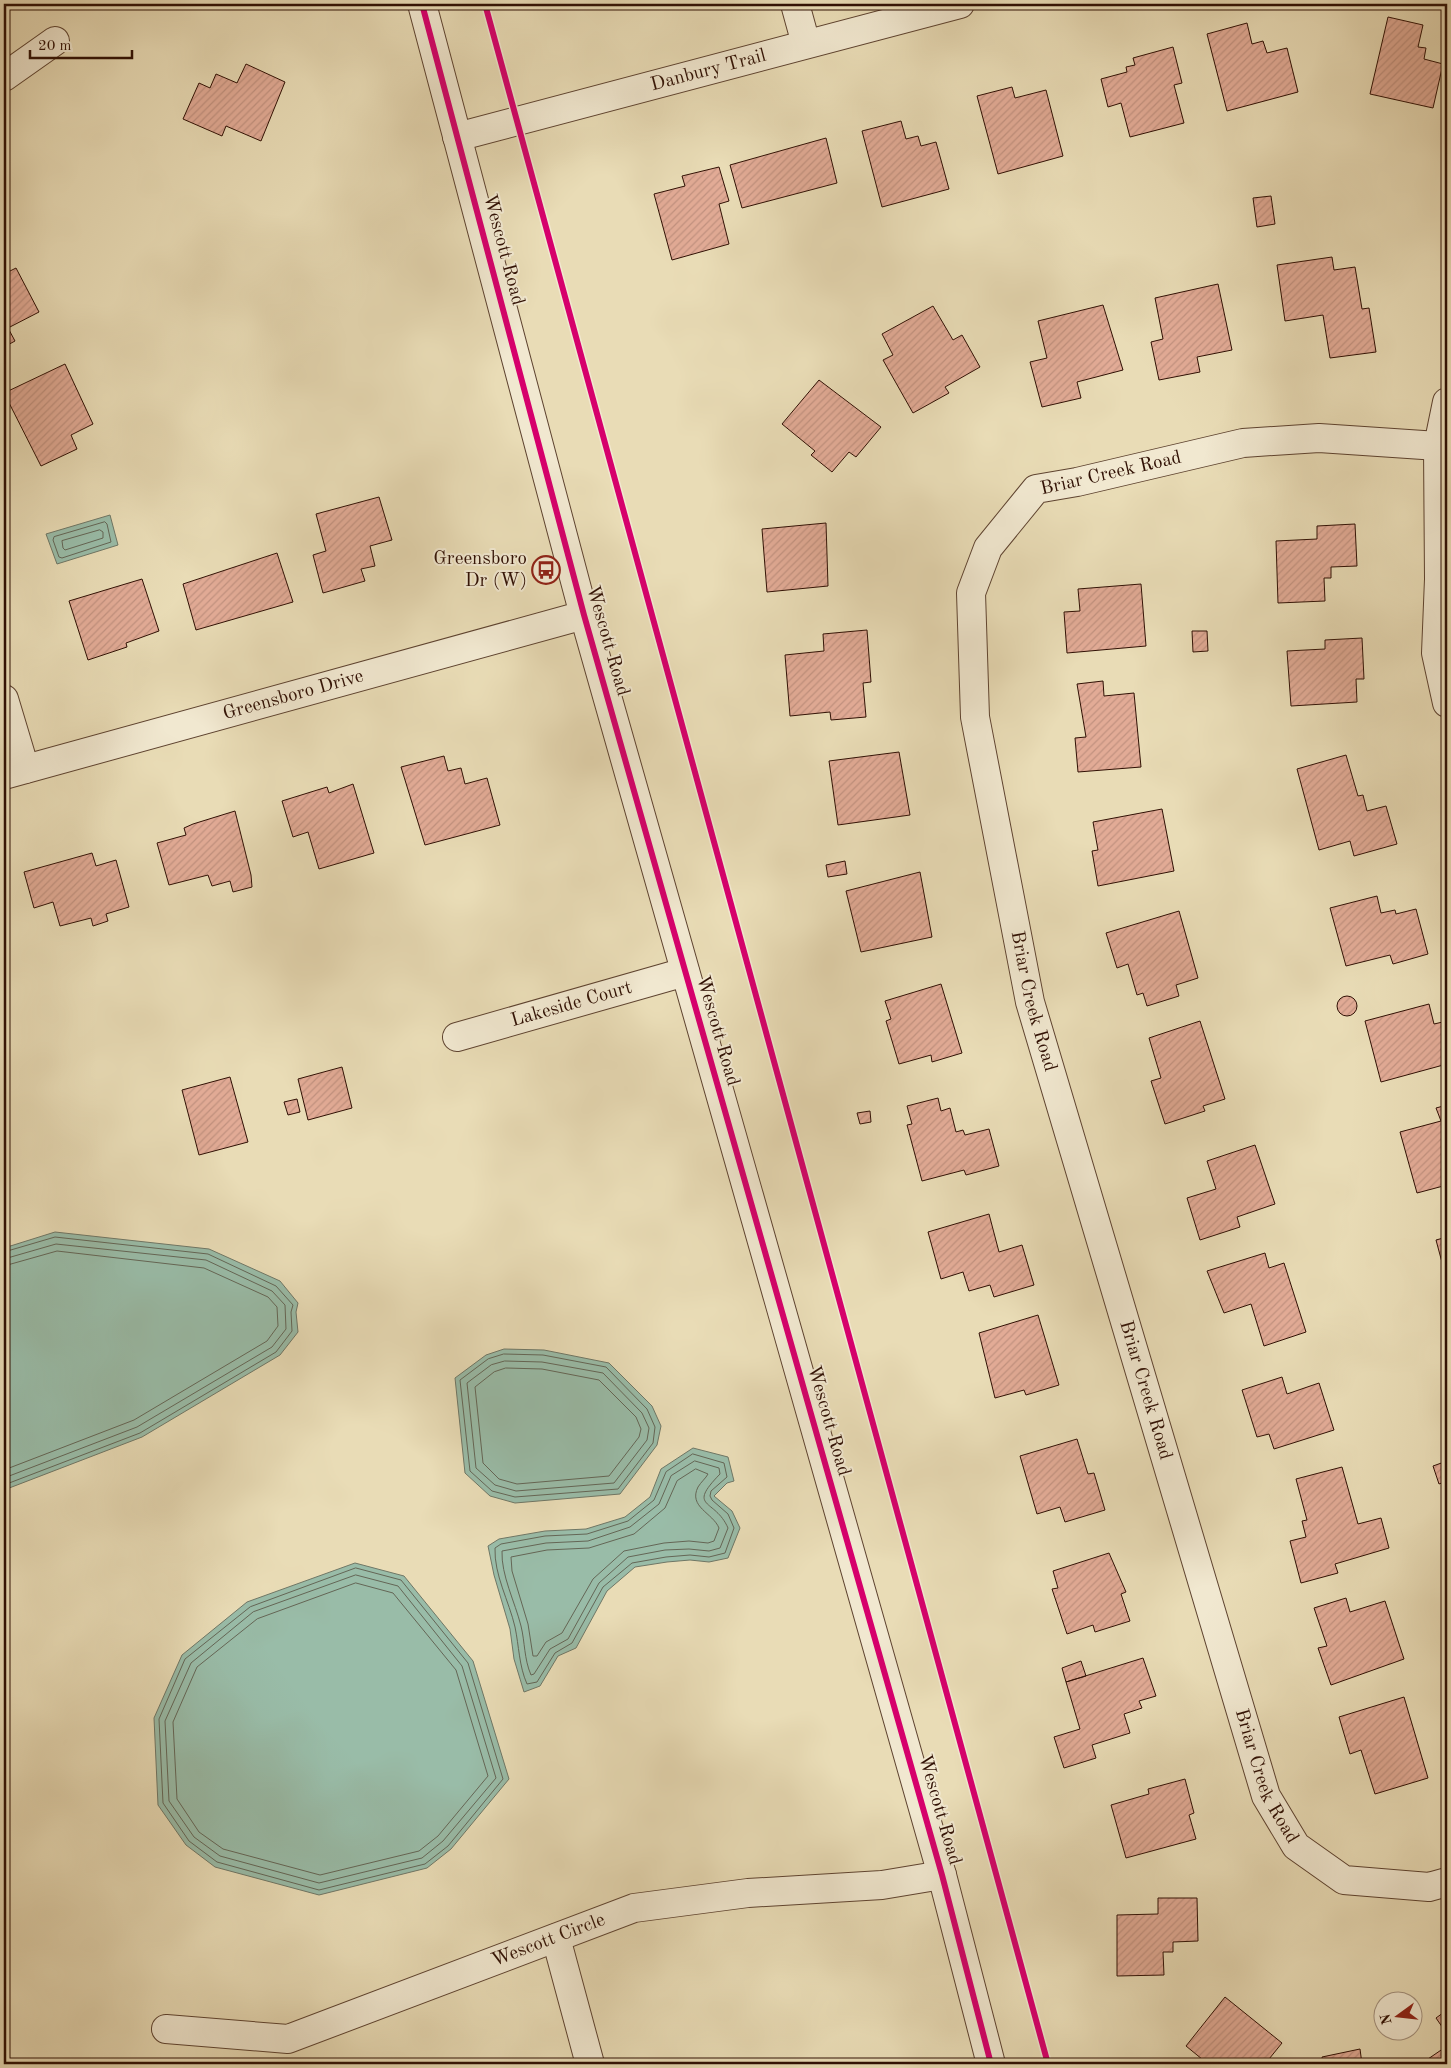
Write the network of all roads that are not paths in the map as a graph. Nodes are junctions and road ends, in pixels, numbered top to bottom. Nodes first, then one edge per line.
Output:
1 (422, 4) edge
2 (795, 4) edge
3 (960, 4) edge
4 (55, 40) dead end
5 (806, 44) junction
6 (4, 76) edge
7 (457, 137) junction
8 (1447, 402) edge
9 (1438, 446) junction
10 (584, 615) junction
11 (4, 699) edge
12 (1447, 703) edge
13 (14, 772) edge
14 (685, 972) junction
15 (457, 1037) dead end
16 (942, 1875) junction
17 (1447, 1882) edge
18 (556, 1938) junction
19 (166, 2029) dead end
20 (590, 2064) edge
21 (991, 2064) edge

1 - 7 street, Wescott Road
2 - 5 street
3 - 5 street, Danbury Trail
4 - 6 street
5 - 7 street, Danbury Trail
7 - 10 street, Wescott Road
8 - 9 street
9 - 12 street
9 - 17 street, Briar Creek Road
10 - 13 street, Greensboro Drive
10 - 14 street, Wescott Road
11 - 13 street
14 - 15 street, Lakeside Court
14 - 16 street, Wescott Road
16 - 18 street, Wescott Circle
16 - 21 street, Wescott Road
18 - 19 street, Wescott Circle
18 - 20 street

